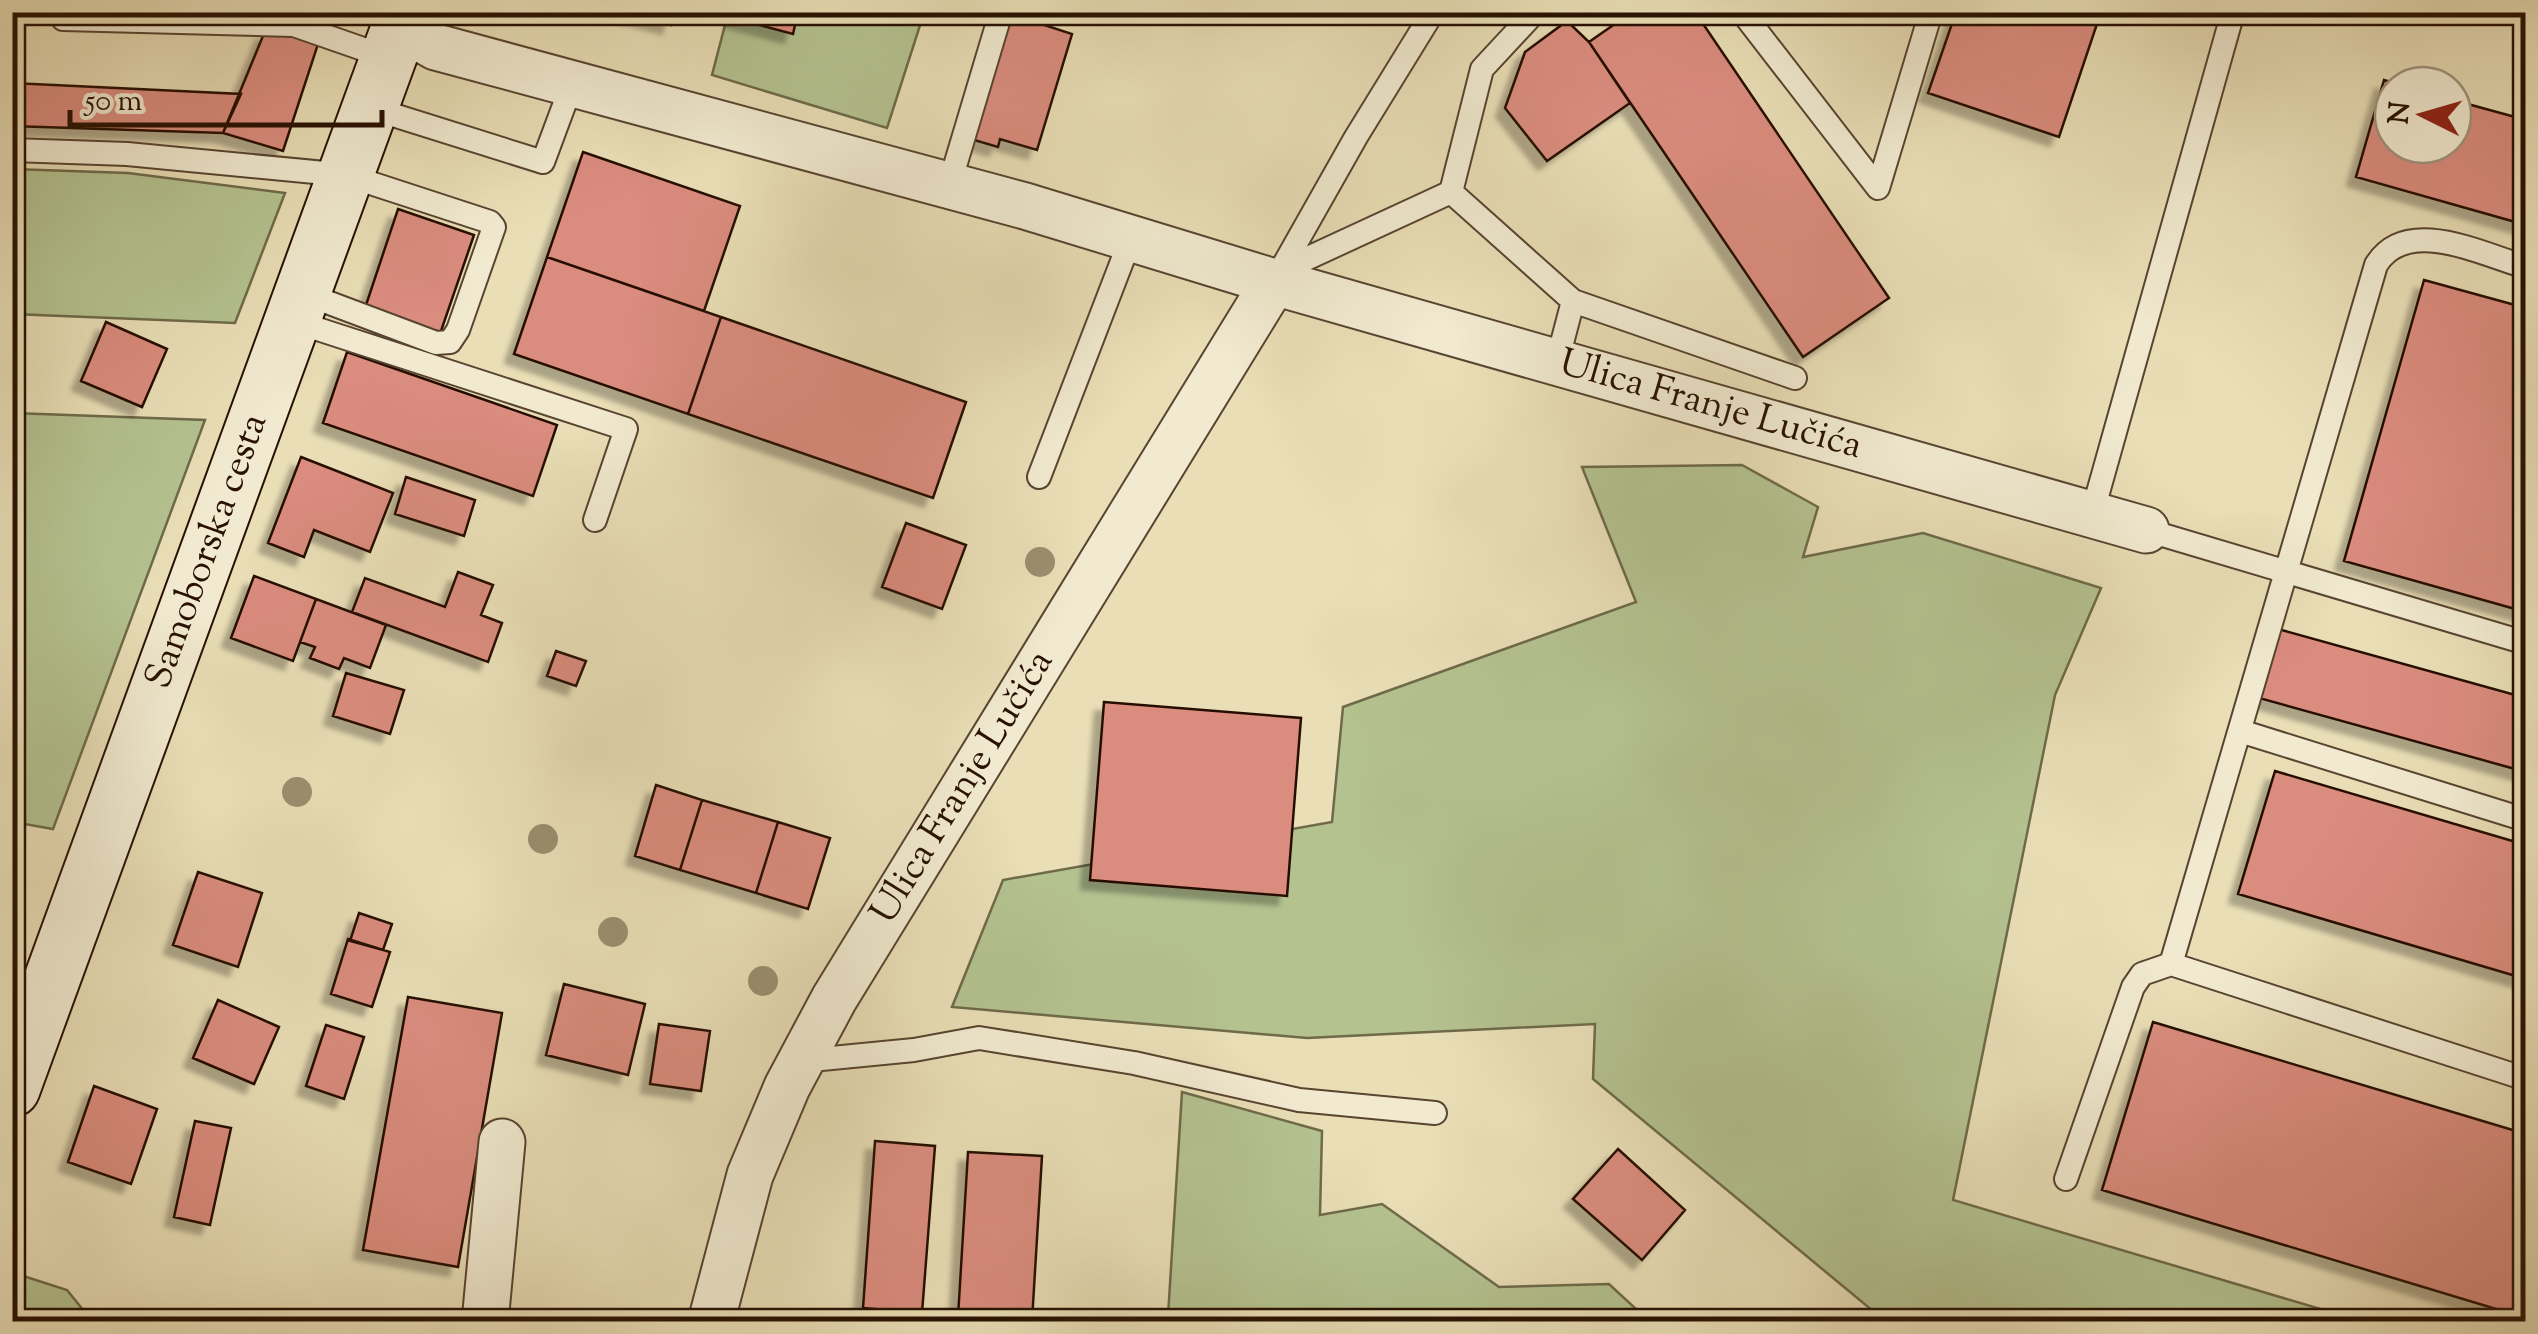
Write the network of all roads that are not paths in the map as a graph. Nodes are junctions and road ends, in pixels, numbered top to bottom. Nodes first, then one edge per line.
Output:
1 (1001, 12) edge
2 (1434, 12) edge
3 (1535, 12) edge
4 (1742, 12) edge
5 (1931, 12) edge
6 (2232, 12) edge
7 (63, 19) dead end
8 (390, 44) edge
9 (572, 84) junction
10 (12, 150) edge
11 (346, 176) junction
12 (949, 186) junction
13 (1451, 192) junction
14 (1130, 238) junction
15 (2526, 267) edge
16 (1277, 277) junction
17 (1573, 301) junction
18 (298, 307) junction
19 (1556, 362) junction
20 (1794, 378) dead end
21 (1039, 477) dead end
22 (2092, 514) junction
23 (595, 520) dead end
24 (2146, 530) joint
25 (2287, 573) junction
26 (2526, 643) edge
27 (2240, 731) junction
28 (2526, 820) edge
29 (2171, 964) junction
30 (801, 1062) junction
31 (2526, 1080) edge
32 (12, 1089) edge
33 (1435, 1113) dead end
34 (502, 1142) dead end
35 (2066, 1178) dead end
36 (486, 1322) edge
37 (711, 1322) edge

1 - 12 lane
2 - 16 lane
3 - 13 lane
4 - 5 lane
6 - 22 lane
7 - 8 lane
8 - 9 street, Ulica Franje Lučića
8 - 9 lane
8 - 11 main road, Samoborska cesta
9 - 12 street, Ulica Franje Lučića
10 - 11 lane
11 - 18 main road, Samoborska cesta
11 - 18 lane
12 - 14 street, Ulica Franje Lučića
13 - 16 lane
13 - 17 lane
14 - 16 street, Ulica Franje Lučića
14 - 21 lane
15 - 25 lane
16 - 19 street, Ulica Franje Lučića
16 - 30 street, Ulica Franje Lučića
17 - 19 lane
17 - 20 lane
18 - 23 lane
18 - 32 main road, Samoborska cesta
19 - 22 street, Ulica Franje Lučića
22 - 24 street, Ulica Franje Lučića
24 - 25 lane
25 - 26 lane
25 - 27 lane
27 - 28 lane
27 - 29 lane
29 - 31 lane
29 - 35 lane
30 - 33 lane
30 - 37 street, Ulica Franje Lučića
34 - 36 street

